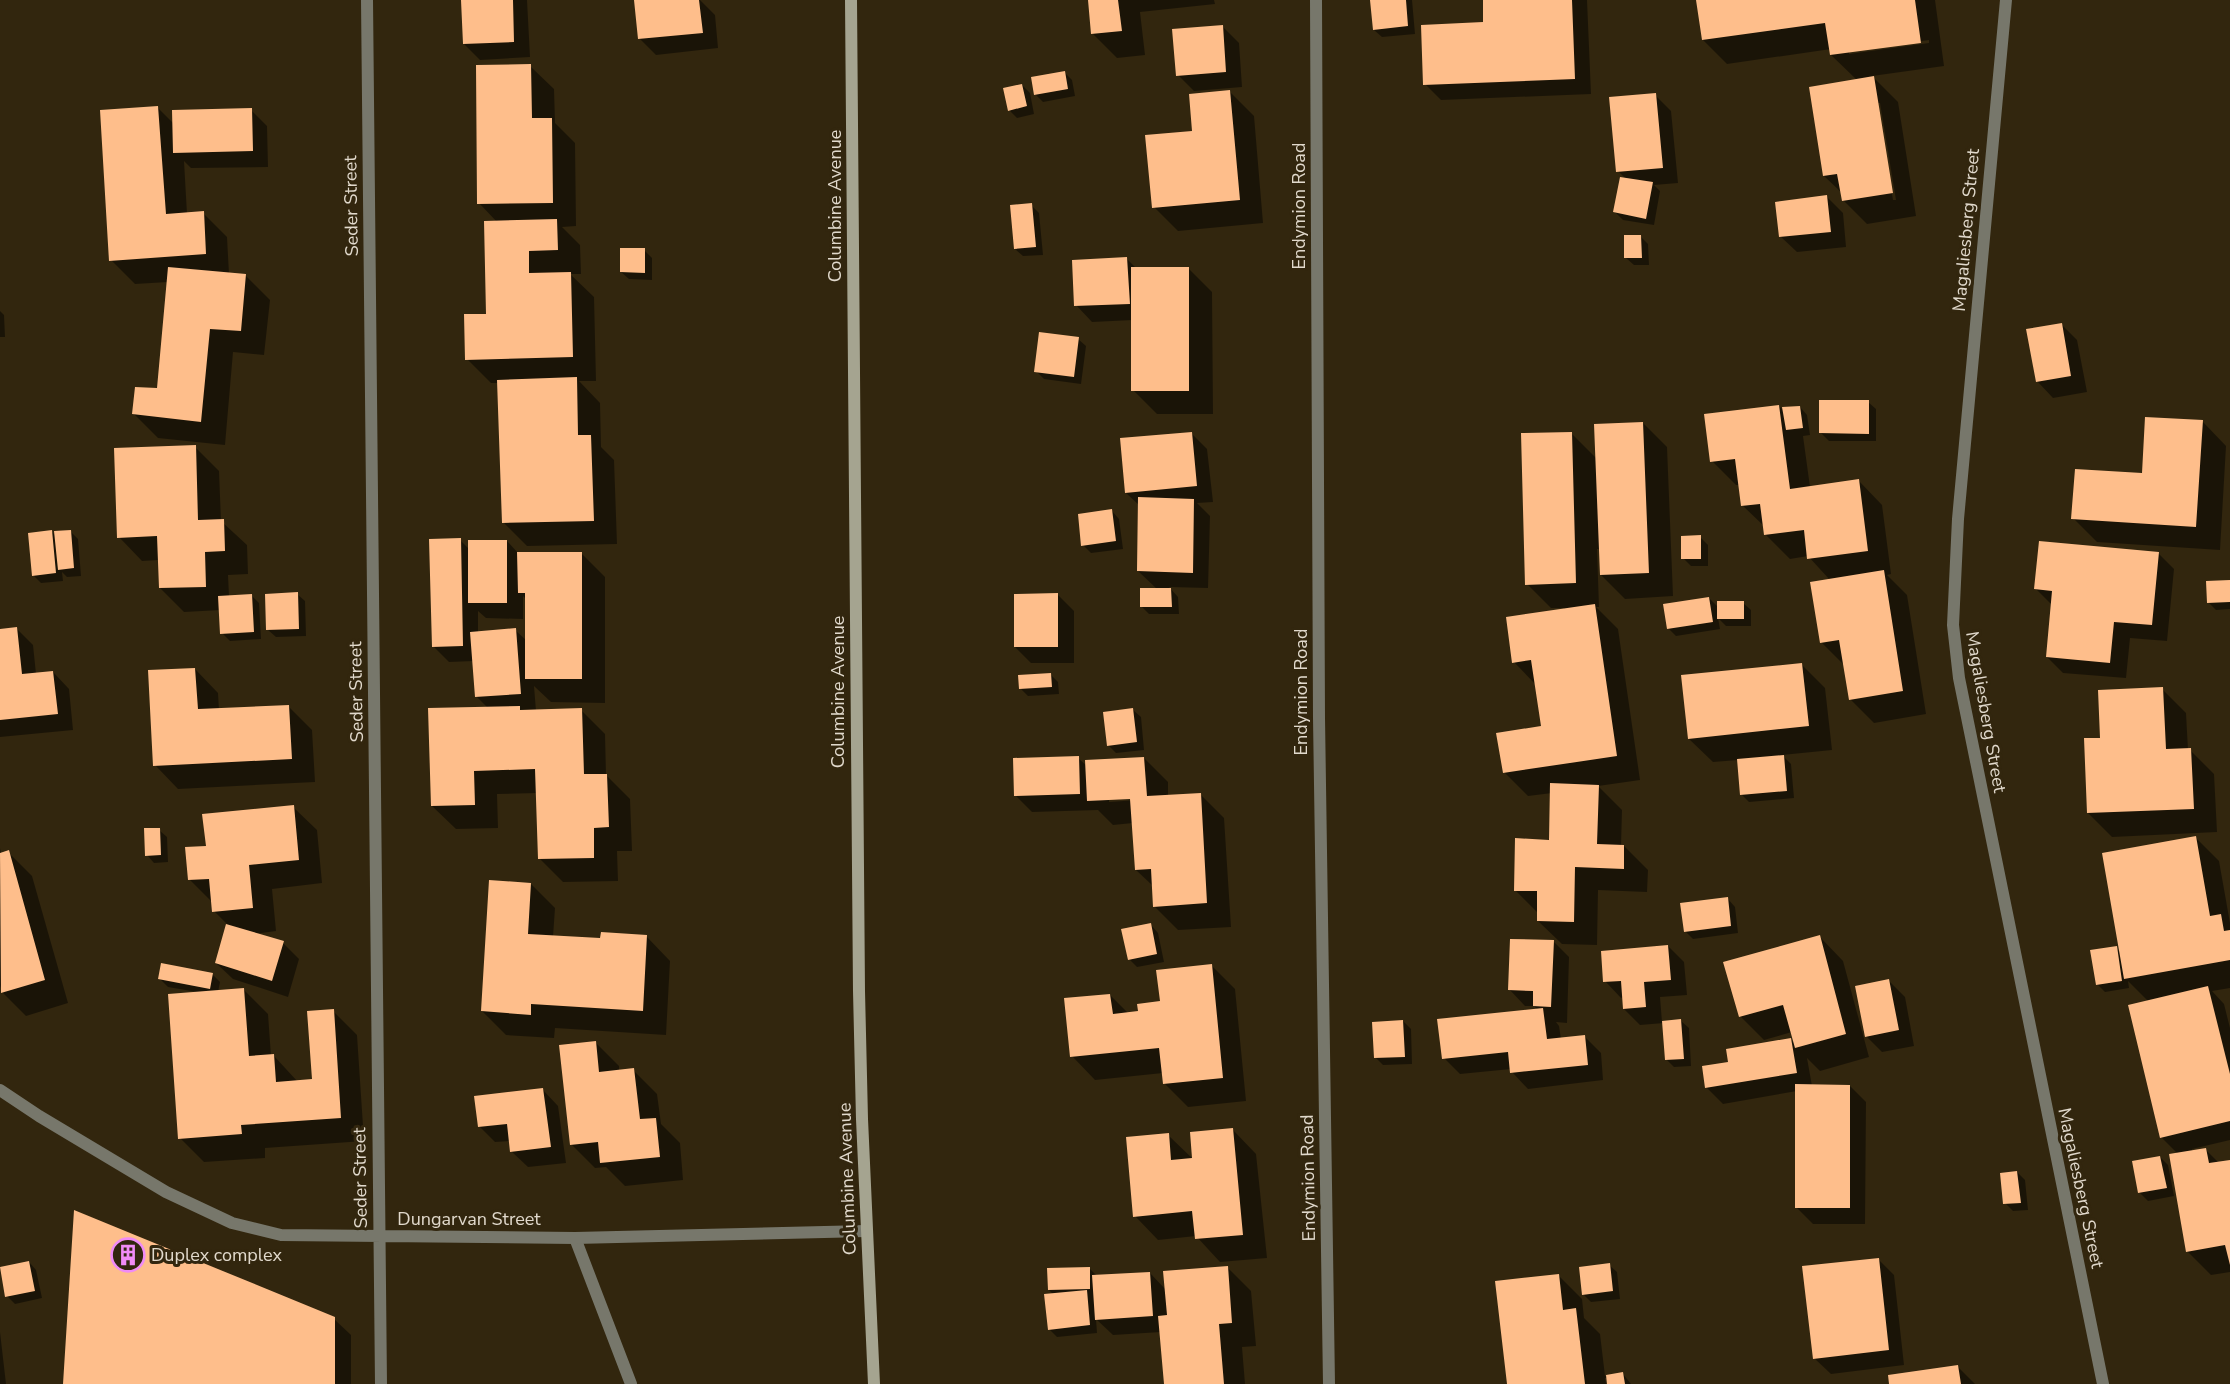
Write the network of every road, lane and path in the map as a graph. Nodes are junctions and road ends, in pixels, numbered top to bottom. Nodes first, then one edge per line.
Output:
1 (367, 0) edge
2 (851, 0) edge
3 (1316, 0) edge
4 (2006, 0) edge
5 (0, 1090) edge
6 (866, 1231) junction
7 (379, 1238) junction
8 (575, 1238) junction
9 (381, 1384) edge
10 (631, 1384) edge
11 (873, 1384) edge
12 (1329, 1384) edge
13 (2103, 1384) edge

1 - 7 street, Seder Street
2 - 6 main road, Columbine Avenue
3 - 12 street, Endymion Road
4 - 13 street, Magaliesberg Street
5 - 7 street, Dungarvan Street
6 - 8 street, Dungarvan Street
6 - 11 main road, Columbine Avenue
7 - 8 street, Dungarvan Street
7 - 9 street, Seder Street
8 - 10 street

